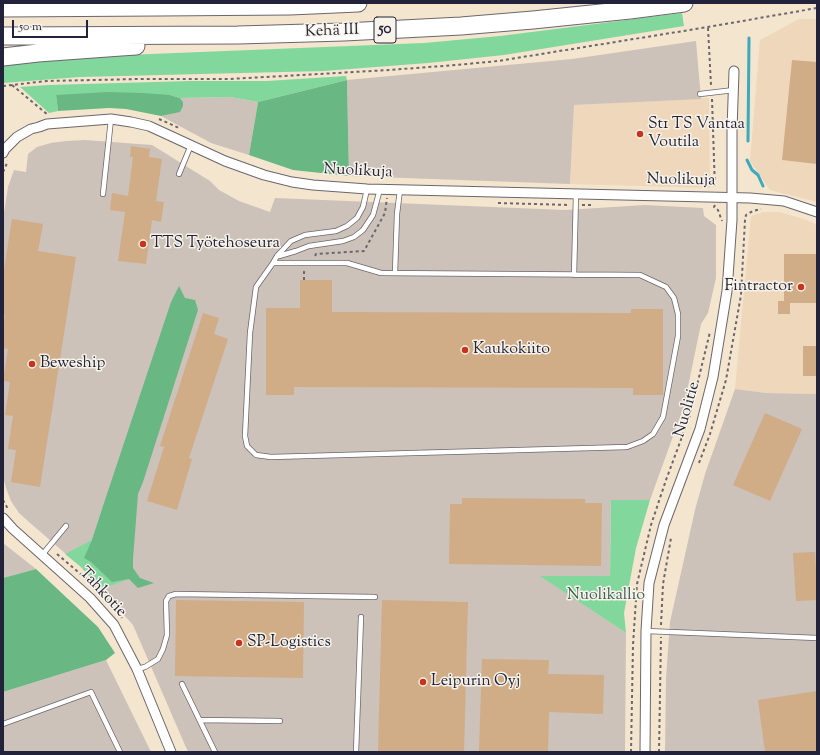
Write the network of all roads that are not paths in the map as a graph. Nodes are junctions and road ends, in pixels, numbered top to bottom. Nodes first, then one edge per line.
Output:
1 (358, 3) edge
2 (684, 3) edge
3 (285, 4) edge
4 (3, 8) edge
5 (238, 35) junction
6 (3, 36) edge
7 (3, 57) edge
8 (734, 72) dead end
9 (734, 90) junction
10 (700, 94) dead end
11 (111, 119) junction
12 (191, 145) junction
13 (3, 153) edge
14 (179, 174) dead end
15 (367, 189) junction
16 (380, 189) junction
17 (400, 190) junction
18 (103, 194) dead end
19 (576, 194) junction
20 (733, 198) junction
21 (817, 212) edge
22 (277, 256) junction
23 (272, 263) junction
24 (395, 273) junction
25 (574, 275) junction
26 (3, 518) edge
27 (66, 526) dead end
28 (42, 555) junction
29 (375, 597) dead end
30 (361, 617) dead end
31 (646, 631) junction
32 (817, 638) edge
33 (137, 669) junction
34 (182, 684) dead end
35 (200, 720) junction
36 (280, 721) dead end
37 (3, 724) edge
38 (120, 752) edge
39 (171, 752) edge
40 (215, 752) edge
41 (356, 752) edge
42 (645, 752) edge

1 - 3 highway, Kehä III / 50
2 - 5 highway, Kehä III / 50
3 - 4 highway, Kehä III / 50
5 - 6 highway, Kehä III / 50
5 - 7 highway
8 - 9 street, Nuolitie
9 - 10 lane
9 - 20 street, Nuolitie
11 - 12 street, Nuolikuja
11 - 13 street, Nuolikuja
11 - 18 lane
12 - 14 lane
12 - 15 street, Nuolikuja
15 - 16 street, Nuolikuja
15 - 22 lane
16 - 17 street, Nuolikuja
16 - 22 lane
17 - 19 street, Nuolikuja
17 - 24 lane
19 - 20 street, Nuolikuja
19 - 25 lane
20 - 21 street, Nuolikuja
20 - 31 street, Nuolitie
22 - 23 lane
23 - 24 lane
23 - 25 lane
24 - 25 lane
26 - 28 street, Tahkotie
27 - 28 lane
28 - 33 street, Tahkotie
29 - 33 lane
30 - 41 lane
31 - 32 lane
31 - 42 street, Nuolitie
33 - 39 street, Tahkotie
34 - 35 lane
35 - 36 lane
35 - 40 lane
37 - 38 lane

